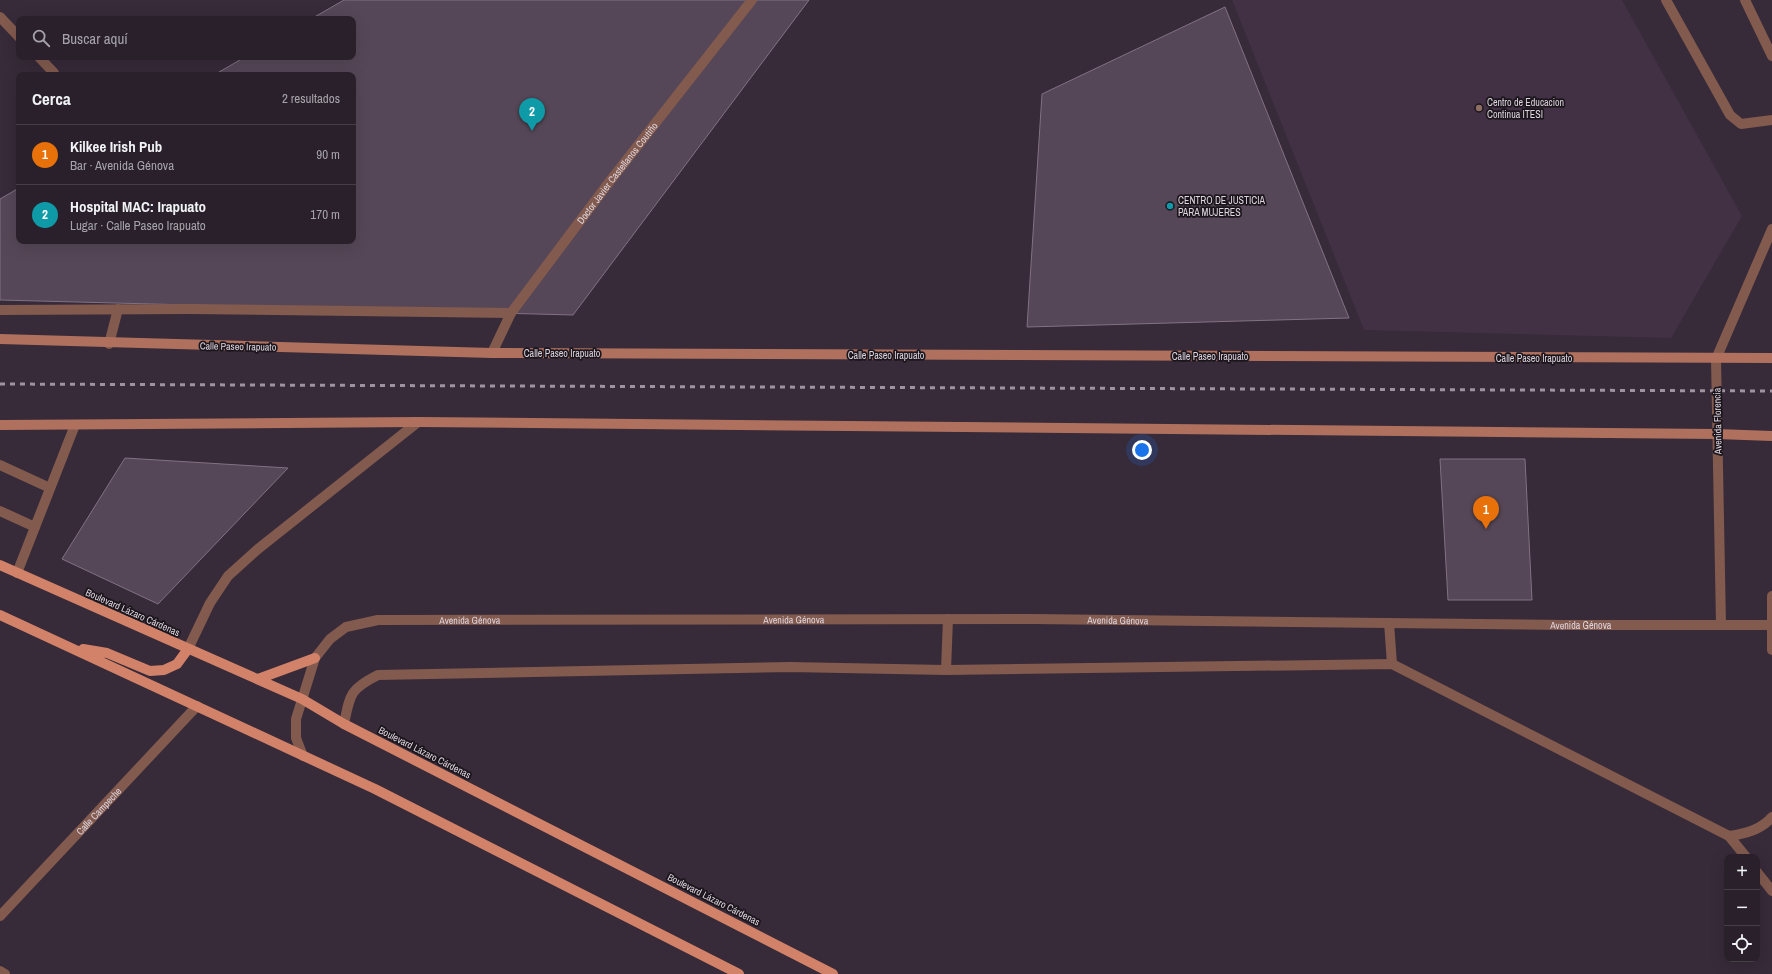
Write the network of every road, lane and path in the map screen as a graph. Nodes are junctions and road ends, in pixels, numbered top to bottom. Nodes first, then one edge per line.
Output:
1 (752, 0) edge
2 (1666, 0) edge
3 (1745, 0) edge
4 (0, 17) edge
5 (16, 34) edge
6 (1772, 56) edge
7 (42, 60) edge
8 (53, 72) edge
9 (1772, 120) edge
10 (1771, 232) edge
11 (118, 309) junction
12 (0, 310) edge
13 (511, 313) junction
14 (0, 339) edge
15 (109, 344) junction
16 (492, 353) junction
17 (1772, 358) edge
18 (1716, 359) junction
19 (418, 422) junction
20 (0, 425) edge
21 (75, 425) junction
22 (1717, 434) junction
23 (1772, 436) edge
24 (0, 465) edge
25 (50, 488) junction
26 (0, 511) edge
27 (35, 527) junction
28 (0, 565) edge
29 (16, 573) junction
30 (1772, 596) edge
31 (0, 616) edge
32 (948, 619) junction
33 (1389, 623) junction
34 (1721, 625) junction
35 (1771, 625) edge
36 (69, 647) junction
37 (188, 649) junction
38 (1772, 650) edge
39 (314, 658) junction
40 (1392, 664) junction
41 (946, 670) junction
42 (258, 679) junction
43 (302, 699) junction
44 (197, 706) junction
45 (344, 724) junction
46 (303, 756) junction
47 (1772, 817) edge
48 (1729, 836) junction
49 (1744, 854) edge
50 (1760, 876) edge
51 (1772, 891) edge
52 (0, 916) edge
53 (0, 971) edge
54 (5, 974) edge
55 (739, 974) edge
56 (833, 974) edge

1 - 13 street, Doctor Javier Castellanos Coutiño
2 - 9 street
3 - 6 street
4 - 5 street
7 - 8 street
10 - 18 street, Avenida Florencia
11 - 12 street
11 - 13 street
11 - 15 street
13 - 16 street, Doctor Javier Castellanos Coutiño
14 - 15 main road, Calle Paseo Irapuato
15 - 16 main road, Calle Paseo Irapuato
16 - 18 main road, Calle Paseo Irapuato
17 - 18 main road, Calle Paseo Irapuato
18 - 22 street, Avenida Florencia
19 - 21 main road
19 - 22 main road
19 - 37 street
20 - 21 main road
21 - 25 street
22 - 23 main road
22 - 34 street, Avenida Florencia
24 - 25 street
25 - 27 street
26 - 27 street
27 - 29 street
28 - 29 main road, Boulevard Lázaro Cárdenas
29 - 37 main road, Boulevard Lázaro Cárdenas
30 - 35 street
31 - 36 main road
32 - 33 street, Avenida Génova
32 - 39 street, Avenida Génova
32 - 41 street
33 - 34 street, Avenida Génova
33 - 40 street
34 - 35 street, Avenida Génova
35 - 38 street
36 - 37 main road
36 - 44 main road
37 - 42 main road, Boulevard Lázaro Cárdenas
39 - 42 main road
39 - 43 street, Avenida Génova
40 - 41 street
40 - 48 street
41 - 45 street
42 - 43 main road, Boulevard Lázaro Cárdenas
43 - 45 main road, Boulevard Lázaro Cárdenas
43 - 46 street, Avenida Génova
44 - 46 main road
44 - 52 street, Calle Campeche
45 - 56 main road, Boulevard Lázaro Cárdenas
46 - 55 main road
47 - 48 street
48 - 49 street
50 - 51 street
53 - 54 street

